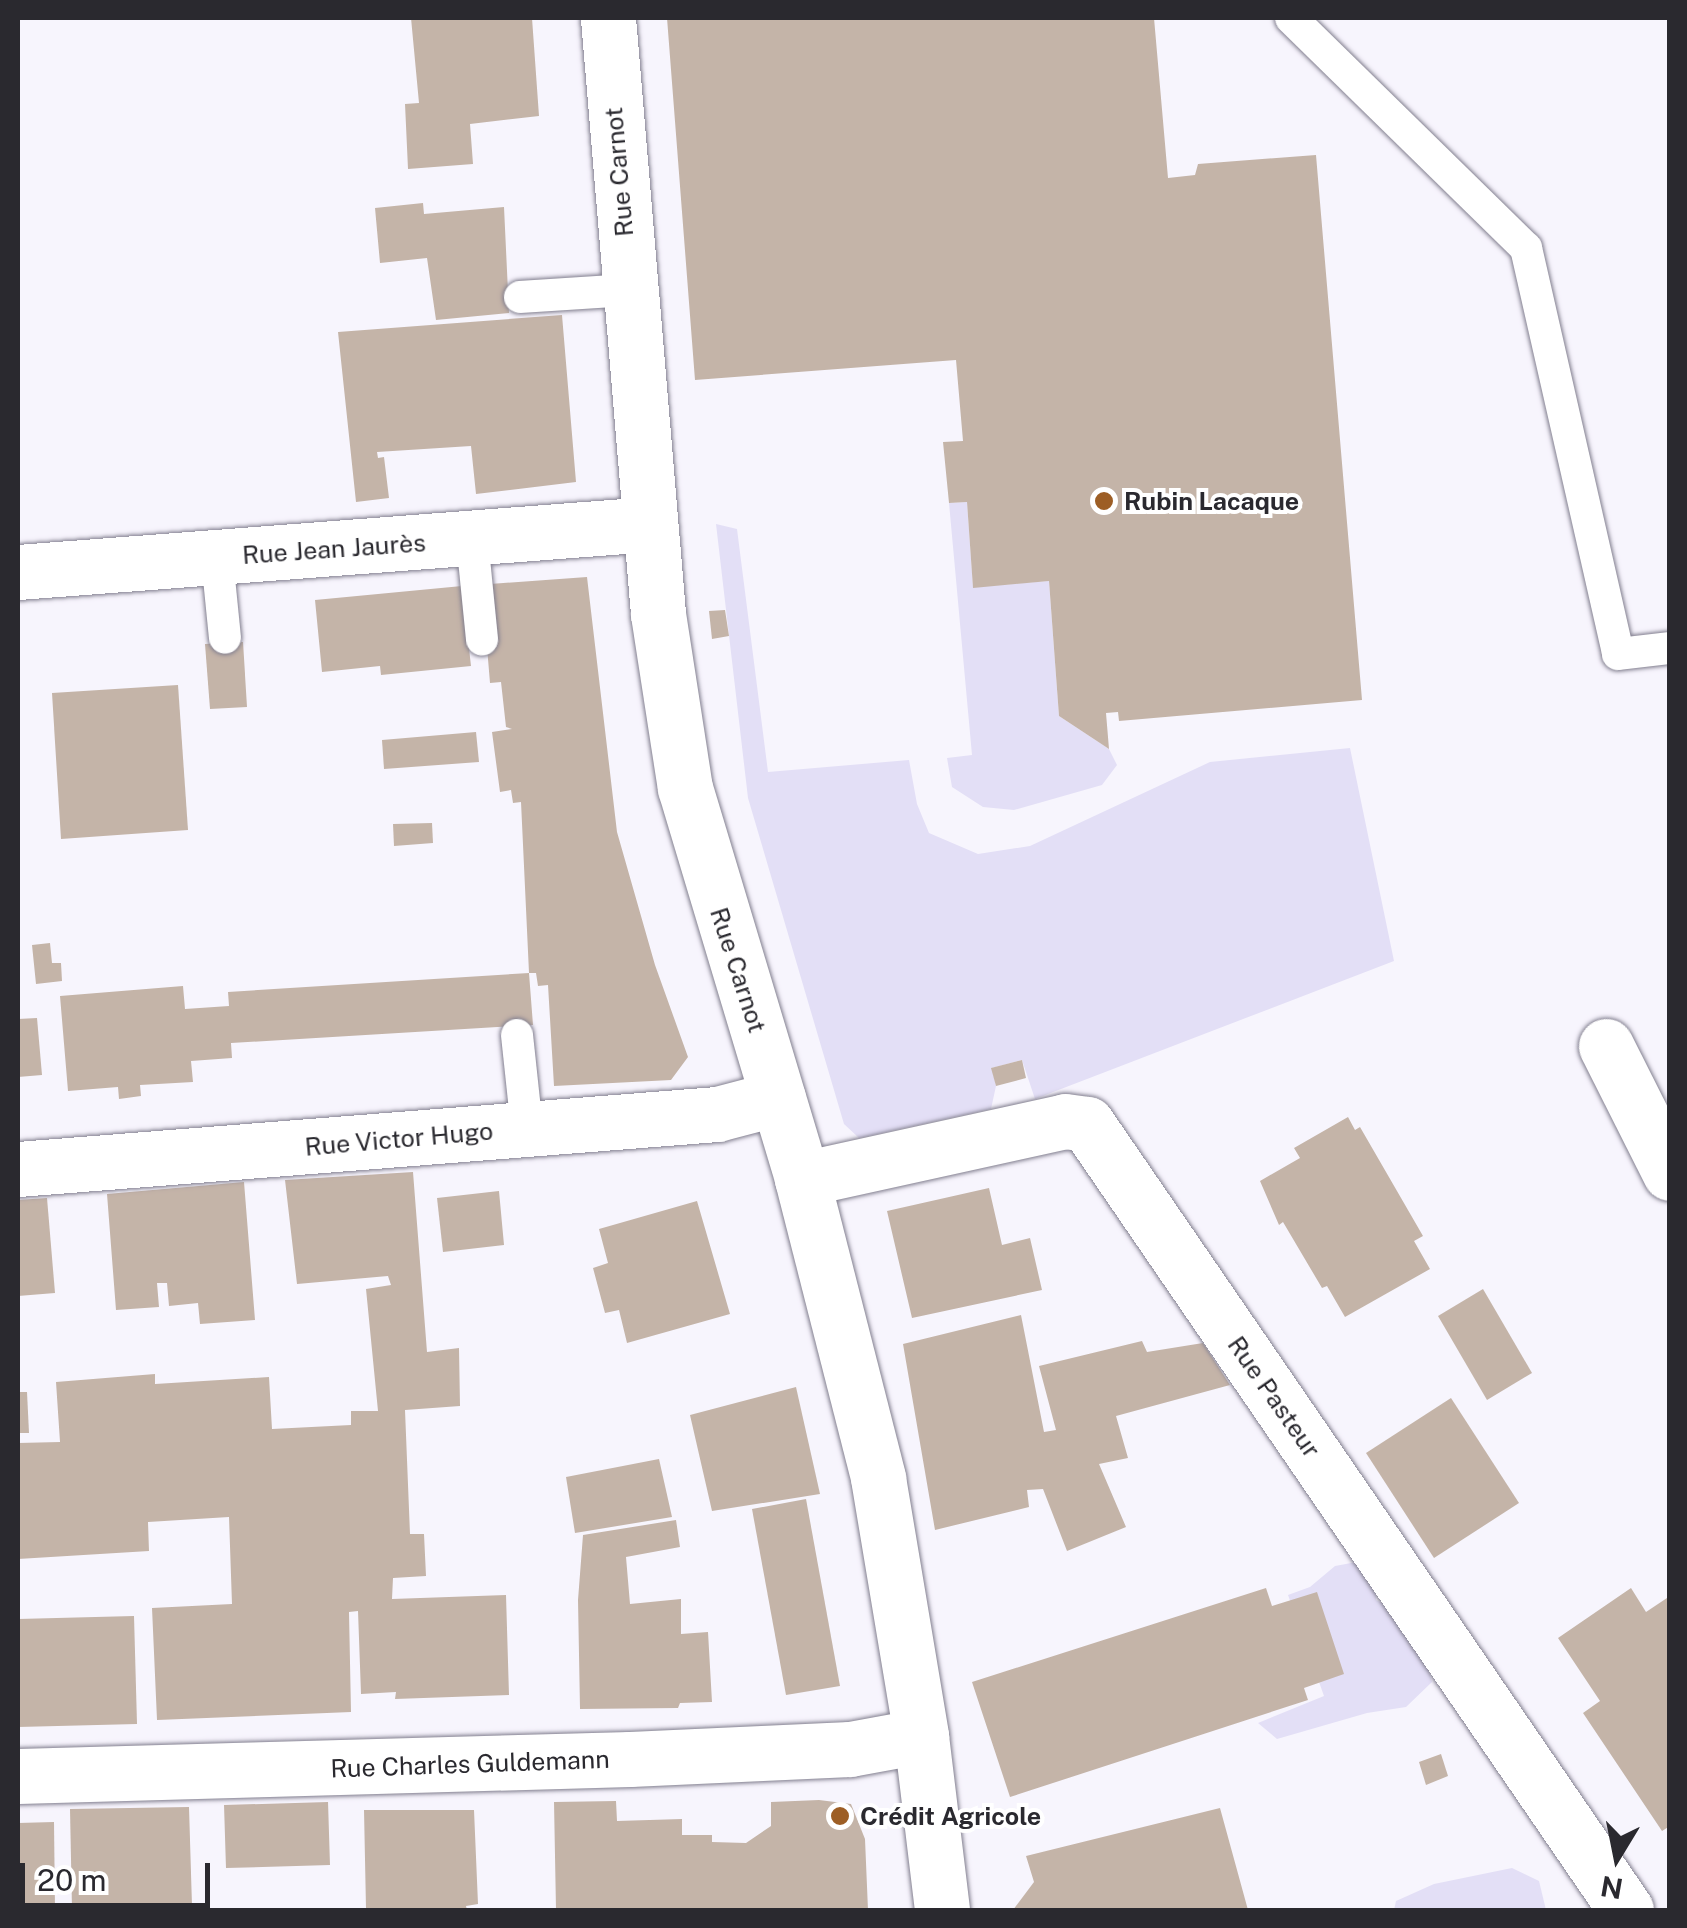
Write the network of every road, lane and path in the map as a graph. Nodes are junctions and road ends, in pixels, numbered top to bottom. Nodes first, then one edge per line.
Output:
1 (608, 18) edge
2 (1290, 18) edge
3 (628, 290) junction
4 (520, 297) dead end
5 (650, 524) junction
6 (472, 539) junction
7 (217, 558) junction
8 (18, 572) edge
9 (225, 638) dead end
10 (482, 640) dead end
11 (1670, 648) edge
12 (518, 1035) dead end
13 (1606, 1046) dead end
14 (778, 1098) junction
15 (527, 1129) junction
16 (18, 1169) edge
17 (1670, 1173) edge
18 (802, 1178) junction
19 (921, 1736) junction
20 (18, 1776) edge
21 (942, 1910) edge
22 (1626, 1910) edge

1 - 3 street, Rue Carnot
2 - 11 lane
3 - 4 lane
3 - 5 street, Rue Carnot
5 - 6 street, Rue Jean Jaurès
5 - 14 street, Rue Carnot
6 - 7 street, Rue Jean Jaurès
6 - 10 lane
7 - 8 street, Rue Jean Jaurès
7 - 9 lane
12 - 15 lane
13 - 17 street
14 - 15 street, Rue Victor Hugo
14 - 18 street, Rue Carnot
15 - 16 street, Rue Victor Hugo
18 - 19 street, Rue Carnot
18 - 22 street, Rue Pasteur
19 - 20 street, Rue Charles Guldemann
19 - 21 street, Rue Carnot

